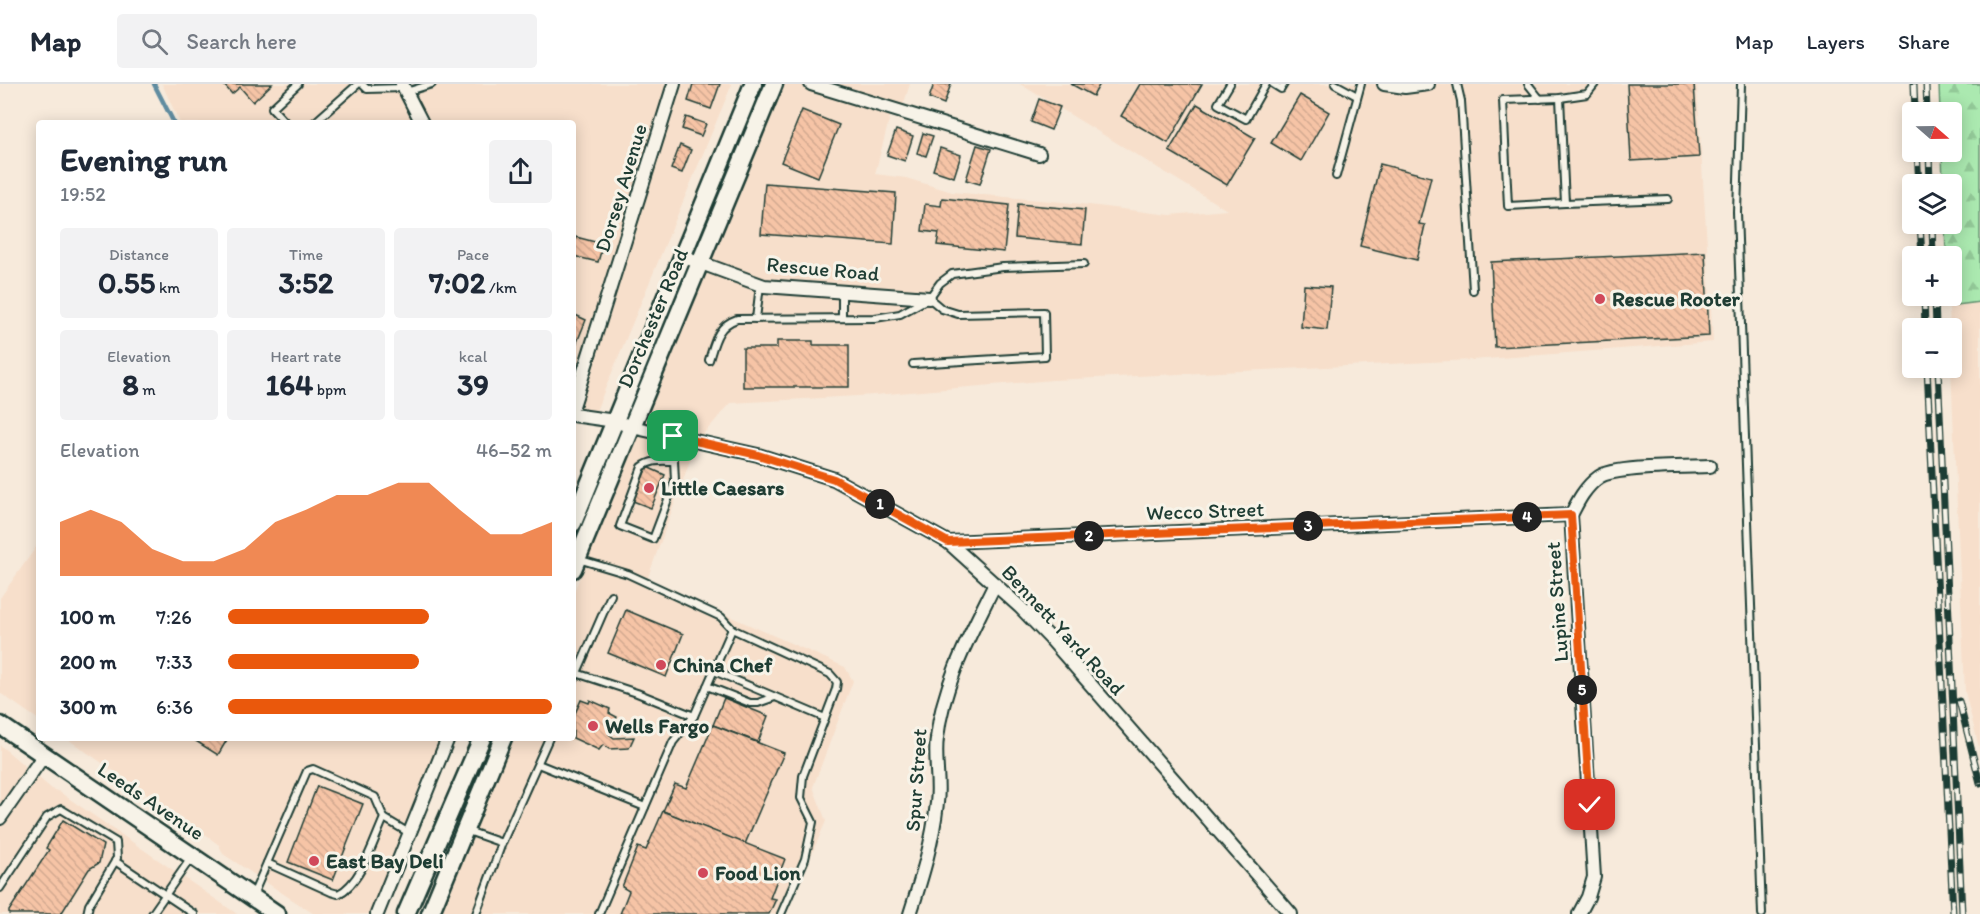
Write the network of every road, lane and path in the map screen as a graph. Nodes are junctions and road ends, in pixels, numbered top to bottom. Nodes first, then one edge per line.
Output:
1 (298, 84) edge
2 (360, 84) edge
3 (432, 84) edge
4 (674, 84) edge
5 (753, 84) edge
6 (774, 84) edge
7 (811, 84) edge
8 (1230, 84) edge
9 (1266, 84) edge
10 (1273, 84) edge
11 (1284, 84) edge
12 (1335, 84) edge
13 (1361, 84) edge
14 (1384, 84) edge
15 (1428, 84) edge
16 (1457, 84) edge
17 (1528, 84) edge
18 (1595, 84) edge
19 (1741, 84) edge
20 (404, 88) edge
21 (1357, 96) junction
22 (1560, 98) junction
23 (1540, 99) junction
24 (283, 120) edge
25 (318, 120) edge
26 (420, 120) edge
27 (1039, 154) dead end
28 (1336, 176) dead end
29 (1668, 199) dead end
30 (1565, 204) junction
31 (682, 256) junction
32 (700, 263) junction
33 (1084, 264) dead end
34 (760, 285) junction
35 (1473, 290) dead end
36 (842, 291) junction
37 (928, 298) junction
38 (842, 318) junction
39 (756, 319) junction
40 (709, 360) dead end
41 (913, 364) dead end
42 (576, 396) edge
43 (576, 415) edge
44 (615, 421) junction
45 (632, 427) junction
46 (673, 436) junction
47 (674, 461) junction
48 (1710, 466) dead end
49 (1571, 515) junction
50 (576, 516) edge
51 (948, 542) junction
52 (576, 562) edge
53 (576, 564) edge
54 (995, 584) junction
55 (611, 595) dead end
56 (732, 629) junction
57 (576, 671) edge
58 (714, 671) junction
59 (576, 673) edge
60 (707, 686) junction
61 (775, 697) junction
62 (694, 716) junction
63 (825, 718) junction
64 (0, 725) edge
65 (447, 741) edge
66 (481, 741) edge
67 (502, 741) edge
68 (548, 741) edge
69 (44, 755) junction
70 (538, 764) junction
71 (645, 807) junction
72 (0, 818) edge
73 (384, 818) junction
74 (465, 830) junction
75 (409, 833) junction
76 (502, 843) junction
77 (192, 856) junction
78 (115, 861) junction
79 (267, 863) junction
80 (0, 888) edge
81 (166, 894) junction
82 (252, 897) junction
83 (269, 912) edge
84 (87, 914) edge
85 (152, 914) edge
86 (194, 914) edge
87 (376, 914) edge
88 (406, 914) edge
89 (430, 914) edge
90 (476, 914) edge
91 (599, 914) edge
92 (781, 914) edge
93 (910, 914) edge
94 (1291, 914) edge
95 (1579, 914) edge
96 (1762, 914) edge

1 - 24 lane
2 - 20 lane
2 - 25 lane
3 - 20 lane
4 - 42 street, Dorsey Avenue
5 - 31 main road, Dorchester Road
6 - 32 main road, Dorchester Road
7 - 27 street
8 - 9 lane
10 - 11 lane
12 - 21 lane
13 - 21 lane
14 - 15 street
16 - 35 lane
17 - 23 lane
18 - 22 lane
19 - 96 lane
20 - 26 street
21 - 28 lane
22 - 23 lane
22 - 30 lane
23 - 30 lane
29 - 30 lane
31 - 32 street, Rescue Road
31 - 44 main road, Dorchester Road
32 - 34 street, Rescue Road
32 - 45 main road, Dorchester Road
33 - 37 lane
34 - 36 street, Rescue Road
34 - 39 lane
36 - 37 street, Rescue Road
36 - 38 lane
37 - 38 lane
37 - 41 lane
38 - 39 lane
39 - 40 lane
43 - 44 street, Bennett Yard Road
44 - 45 street, Bennett Yard Road
44 - 50 main road, Dorchester Road
45 - 46 street, Bennett Yard Road
45 - 52 main road, Dorchester Road
46 - 47 lane
46 - 51 street, Bennett Yard Road
47 - 47 lane
48 - 49 street, Lupine Street
49 - 51 street, Wecco Street
49 - 95 street, Lupine Street
51 - 54 street, Bennett Yard Road
53 - 56 lane
54 - 93 street, Spur Street
54 - 94 street, Bennett Yard Road
55 - 57 lane
56 - 58 lane
56 - 63 lane
58 - 60 lane
58 - 61 lane
59 - 62 lane
60 - 61 lane
60 - 62 lane
61 - 63 lane
62 - 71 lane
63 - 92 lane
64 - 69 main road, Leeds Avenue
65 - 75 street
66 - 88 main road
67 - 74 main road
68 - 70 lane
69 - 72 street
69 - 77 main road, Leeds Avenue
70 - 71 lane
70 - 76 lane
71 - 91 lane
73 - 75 lane
73 - 79 lane
73 - 79 lane
74 - 76 lane
74 - 89 main road
75 - 87 street
76 - 90 lane
77 - 81 lane
77 - 82 main road, Leeds Avenue
78 - 80 lane
78 - 81 lane
78 - 84 lane
79 - 82 lane
81 - 85 lane
81 - 86 lane
82 - 83 main road, Leeds Avenue

